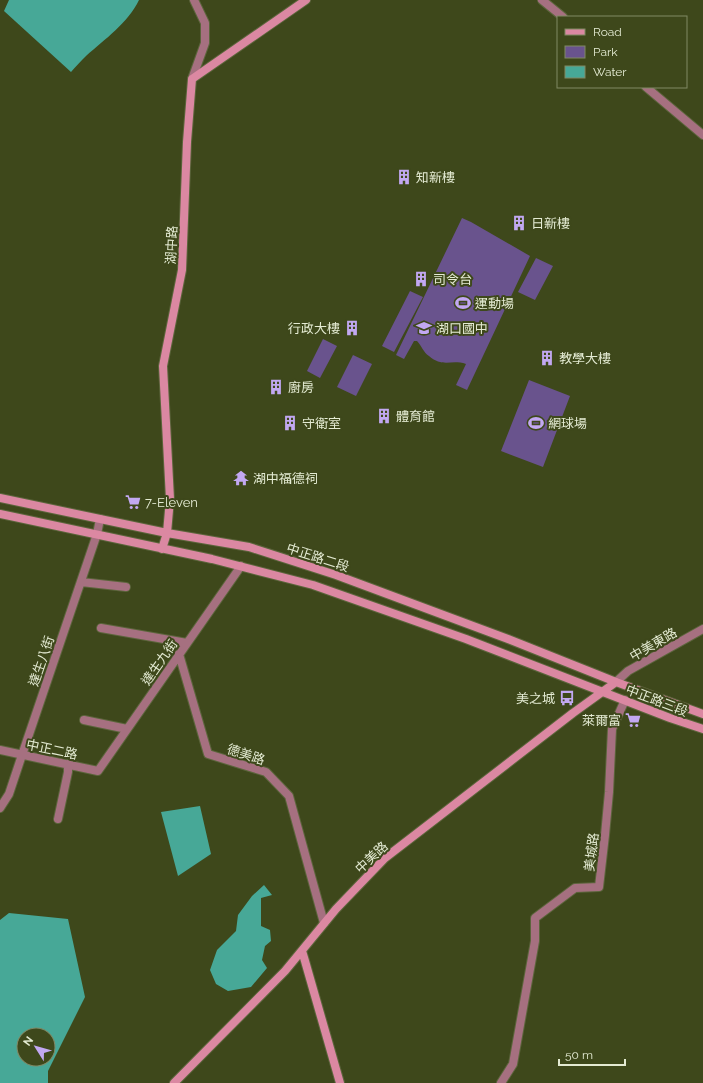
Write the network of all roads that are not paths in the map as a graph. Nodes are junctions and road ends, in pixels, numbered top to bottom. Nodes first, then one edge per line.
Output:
1 (194, 0) edge
2 (306, 0) edge
3 (542, 0) edge
4 (562, 16) edge
5 (192, 80) junction
6 (647, 88) edge
7 (703, 135) edge
8 (0, 498) edge
9 (0, 514) edge
10 (100, 518) junction
11 (167, 533) junction
12 (97, 534) junction
13 (162, 549) junction
14 (241, 566) junction
15 (81, 582) junction
16 (126, 587) dead end
17 (101, 628) dead end
18 (703, 629) edge
19 (187, 642) junction
20 (179, 654) junction
21 (616, 682) junction
22 (603, 692) junction
23 (625, 700) junction
24 (703, 714) edge
25 (84, 720) dead end
26 (127, 729) junction
27 (703, 729) edge
28 (0, 750) edge
29 (22, 754) junction
30 (68, 764) junction
31 (98, 771) joint
32 (0, 808) edge
33 (58, 819) dead end
34 (324, 923) junction
35 (302, 951) junction
36 (174, 1083) edge
37 (340, 1083) edge
38 (501, 1083) edge

1 - 5 street
2 - 5 main road
3 - 4 street
5 - 11 main road, 湖中路
6 - 7 street
8 - 10 main road, 中正路二段
9 - 12 main road
10 - 11 main road, 中正路二段
10 - 12 street, 達生八街
11 - 13 main road, 湖中路
11 - 21 main road, 中正路二段
12 - 13 main road
12 - 15 street, 達生八街
13 - 14 main road
14 - 19 street, 達生九街
14 - 22 main road
15 - 16 street
15 - 29 street, 達生八街
17 - 19 street
18 - 21 street, 中美東路
19 - 20 street, 達生九街
20 - 26 street, 達生九街
20 - 34 street, 德美路
21 - 22 main road, 中美路
21 - 24 main road, 中正路三段
22 - 23 main road, 中正路三段
22 - 34 main road, 中美路
23 - 27 main road, 中正路三段
23 - 38 street, 美城路
25 - 26 street
26 - 31 street, 達生九街
28 - 29 street, 中正二路
29 - 30 street, 中正二路
29 - 32 street, 達生八街
30 - 31 street, 中正二路
30 - 33 street
34 - 35 main road, 中美路
35 - 36 main road, 中美路
35 - 37 main road

